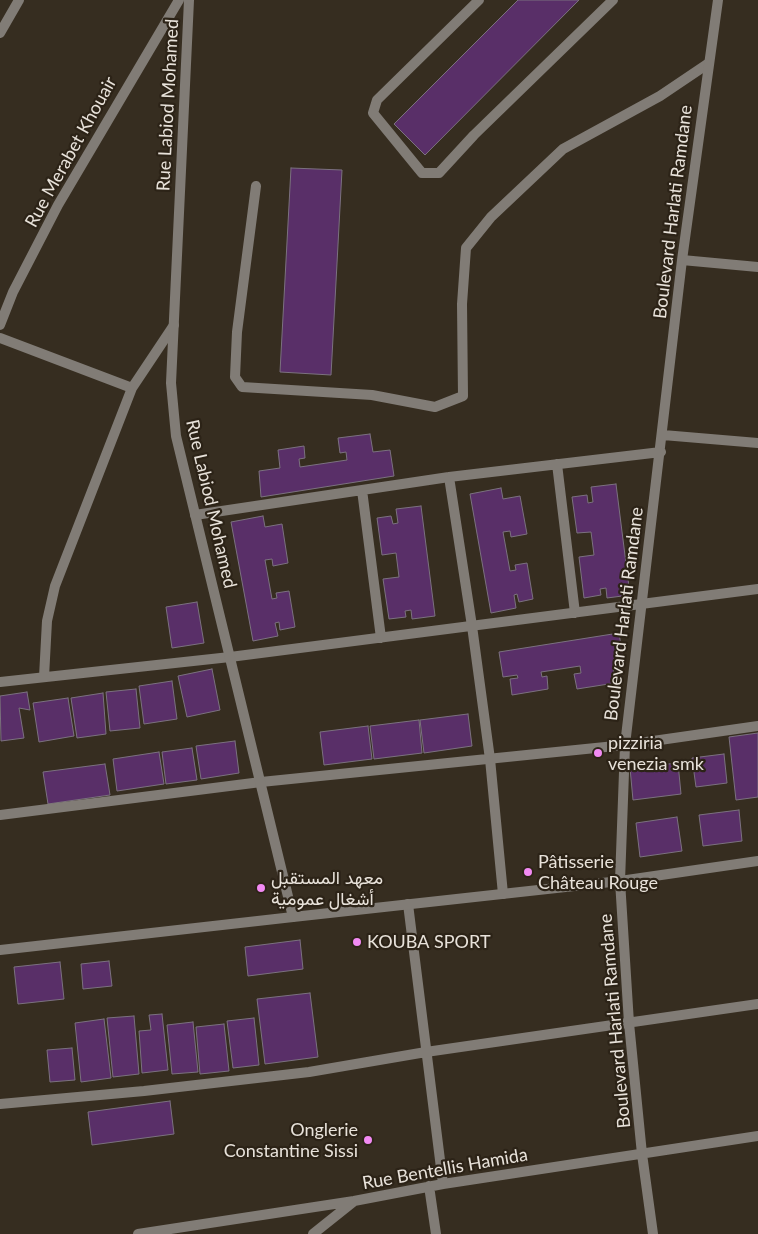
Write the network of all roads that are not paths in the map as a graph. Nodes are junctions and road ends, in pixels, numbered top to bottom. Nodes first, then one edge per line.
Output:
1 (19, 0) edge
2 (178, 0) edge
3 (189, 0) edge
4 (479, 0) edge
5 (613, 0) edge
6 (718, 0) edge
7 (0, 33) edge
8 (709, 64) junction
9 (256, 186) dead end
10 (682, 260) junction
11 (758, 267) edge
12 (0, 325) edge
13 (174, 325) junction
14 (0, 338) edge
15 (132, 388) junction
16 (663, 435) junction
17 (758, 443) edge
18 (661, 452) junction
19 (557, 464) junction
20 (449, 477) junction
21 (362, 490) junction
22 (195, 515) junction
23 (758, 589) edge
24 (640, 605) junction
25 (575, 613) junction
26 (472, 626) junction
27 (381, 638) junction
28 (230, 657) junction
29 (44, 677) junction
30 (0, 682) edge
31 (758, 726) edge
32 (625, 745) junction
33 (490, 759) junction
34 (261, 782) junction
35 (0, 815) edge
36 (758, 861) edge
37 (620, 881) junction
38 (503, 894) junction
39 (408, 904) junction
40 (293, 917) junction
41 (0, 950) edge
42 (758, 1004) edge
43 (629, 1023) junction
44 (426, 1052) junction
45 (0, 1104) edge
46 (758, 1136) edge
47 (642, 1154) junction
48 (443, 1184) junction
49 (429, 1186) junction
50 (354, 1201) junction
51 (138, 1234) edge
52 (313, 1234) edge
53 (436, 1234) edge
54 (653, 1234) edge

1 - 7 street
2 - 12 street, Rue Merabet Khouair
3 - 13 street, Rue Labiod Mohamed
4 - 5 street
6 - 8 street, Boulevard Harlati Ramdane
8 - 9 street
8 - 10 street, Boulevard Harlati Ramdane
10 - 11 street
10 - 16 street, Boulevard Harlati Ramdane
13 - 15 street
13 - 22 street, Rue Labiod Mohamed
14 - 15 street
15 - 29 street
16 - 17 street
16 - 18 street, Boulevard Harlati Ramdane
18 - 19 street
18 - 24 street, Boulevard Harlati Ramdane
19 - 20 street
19 - 25 street
20 - 21 street
20 - 26 street
21 - 22 street
21 - 27 street
22 - 28 street, Rue Labiod Mohamed
23 - 24 street
24 - 25 street
24 - 32 street, Boulevard Harlati Ramdane
25 - 26 street
26 - 27 street
26 - 33 street
27 - 28 street
28 - 29 street
28 - 34 street, Rue Labiod Mohamed
29 - 30 street
31 - 32 street
32 - 33 street
32 - 37 street, Boulevard Harlati Ramdane
33 - 34 street
33 - 38 street
34 - 35 street
34 - 40 street, Rue Labiod Mohamed
36 - 37 street
37 - 38 street
37 - 43 street, Boulevard Harlati Ramdane
38 - 39 street
39 - 40 street
39 - 44 street
40 - 41 street
42 - 43 street
43 - 44 street
43 - 47 street, Boulevard Harlati Ramdane
44 - 45 street
44 - 48 street
46 - 47 street, Rue Bentellis Hamida
47 - 48 street, Rue Bentellis Hamida
47 - 54 street, Boulevard Harlati Ramdane
48 - 49 street, Rue Bentellis Hamida
49 - 50 street, Rue Bentellis Hamida
49 - 53 street
50 - 51 street, Rue Bentellis Hamida
50 - 52 street

